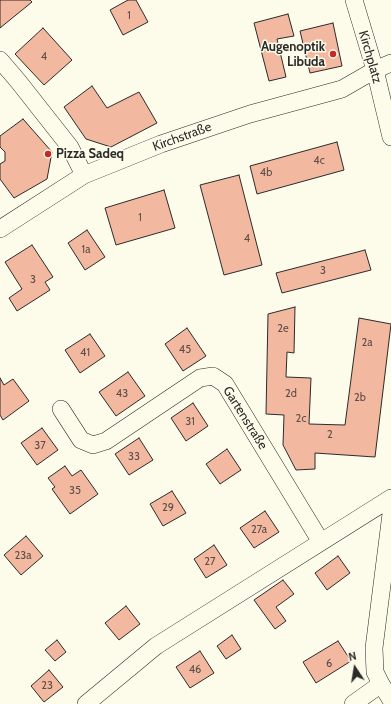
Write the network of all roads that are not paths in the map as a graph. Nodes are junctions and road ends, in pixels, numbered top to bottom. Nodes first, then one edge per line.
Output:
1 (354, 0) edge
2 (0, 60) edge
3 (391, 63) edge
4 (375, 70) junction
5 (391, 137) edge
6 (84, 175) junction
7 (0, 229) edge
8 (61, 409) dead end
9 (391, 498) edge
10 (391, 514) edge
11 (321, 542) junction
12 (381, 684) junction
13 (391, 700) edge
14 (86, 704) edge
15 (353, 704) edge

1 - 4 street, Kirchplatz
2 - 6 street
3 - 4 street, Kirchstraße
4 - 5 street, Kirchplatz
4 - 6 street, Kirchstraße
6 - 7 street, Kirchstraße
8 - 11 street, Gartenstraße
9 - 11 street
10 - 12 street
11 - 14 street
12 - 13 street
12 - 15 street

